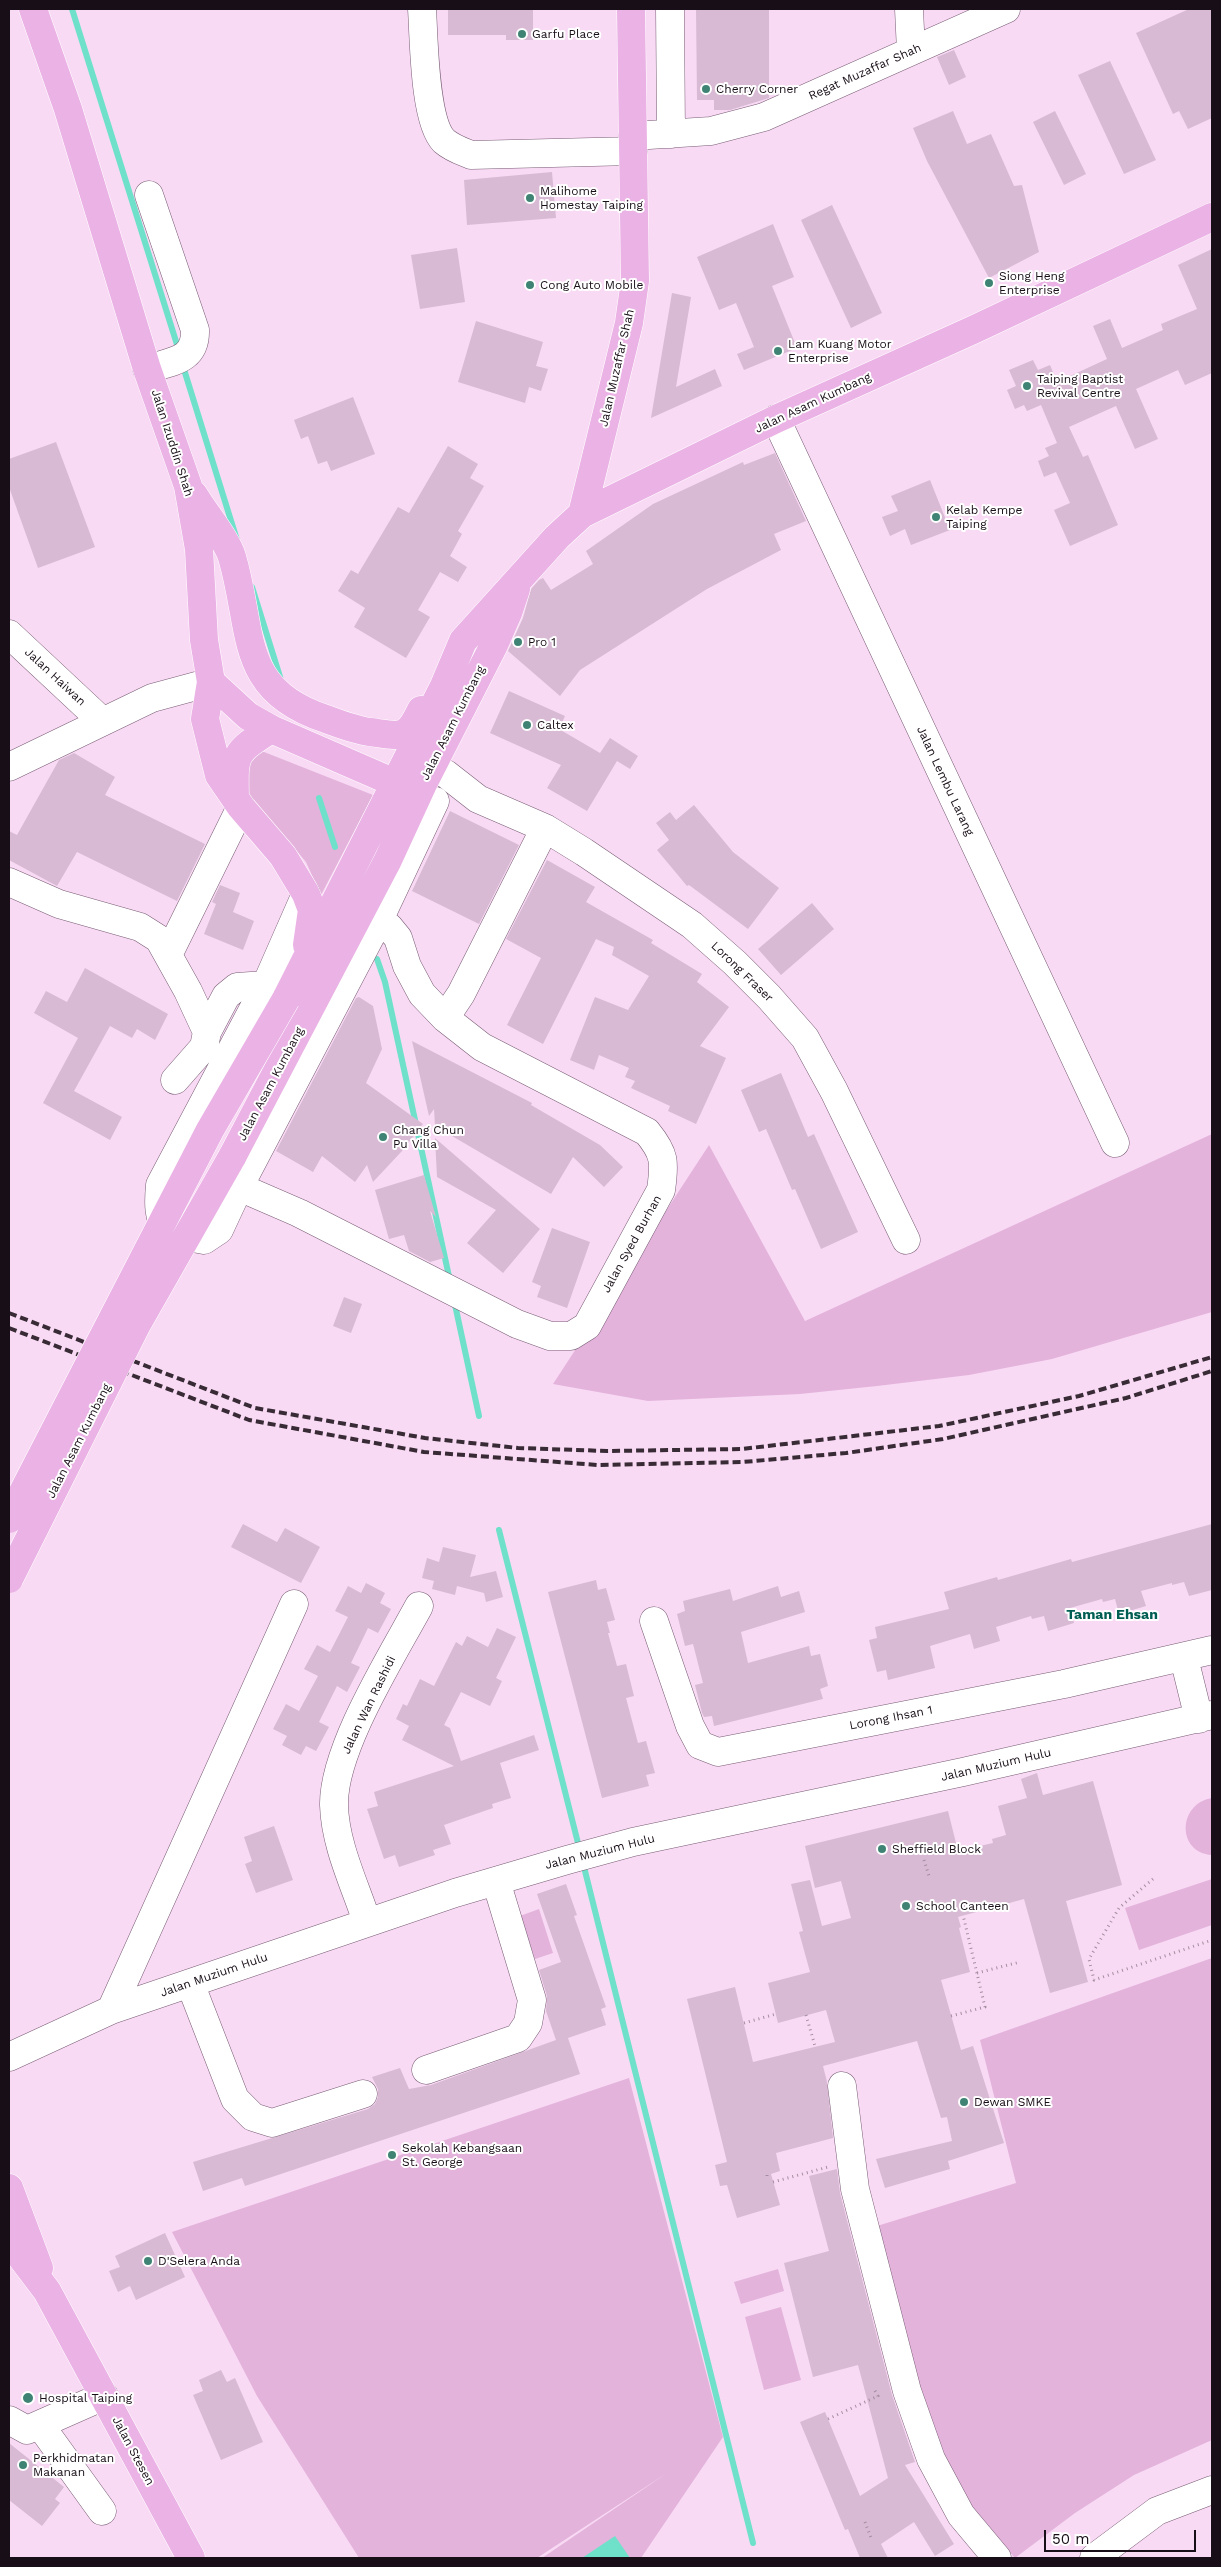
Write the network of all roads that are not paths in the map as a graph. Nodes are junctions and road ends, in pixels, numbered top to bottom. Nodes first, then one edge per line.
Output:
1 (33, 9) edge
2 (422, 9) edge
3 (631, 9) edge
4 (670, 9) edge
5 (909, 9) edge
6 (1006, 9) edge
7 (911, 51) junction
8 (671, 134) junction
9 (633, 144) junction
10 (149, 195) dead end
11 (1212, 217) edge
12 (169, 362) junction
13 (776, 419) junction
14 (188, 486) junction
15 (582, 514) junction
16 (518, 582) junction
17 (9, 634) edge
18 (211, 682) junction
19 (444, 686) junction
20 (102, 721) junction
21 (271, 729) junction
22 (419, 762) junction
23 (9, 767) edge
24 (416, 793) junction
25 (478, 799) junction
26 (238, 802) junction
27 (546, 828) junction
28 (9, 882) edge
29 (306, 894) junction
30 (378, 922) junction
31 (169, 953) junction
32 (305, 961) junction
33 (276, 992) junction
34 (445, 1018) junction
35 (206, 1032) junction
36 (175, 1080) dead end
37 (1114, 1142) dead end
38 (239, 1187) junction
39 (906, 1240) dead end
40 (9, 1518) edge
41 (9, 1579) edge
42 (294, 1604) dead end
43 (419, 1606) dead end
44 (654, 1621) dead end
45 (1212, 1650) edge
46 (1184, 1658) junction
47 (1206, 1717) edge
48 (496, 1881) junction
49 (367, 1922) junction
50 (190, 1983) junction
51 (111, 2010) junction
52 (9, 2057) edge
53 (426, 2070) dead end
54 (842, 2086) dead end
55 (363, 2094) dead end
56 (9, 2188) edge
57 (9, 2241) edge
58 (47, 2291) junction
59 (104, 2396) junction
60 (9, 2420) edge
61 (40, 2425) junction
62 (1212, 2490) edge
63 (102, 2511) dead end
64 (191, 2558) edge
65 (997, 2558) edge
66 (1094, 2558) edge

1 - 12 main road, Jalan Izuddin Shah
2 - 9 street, Regat Muzaffar Shah
3 - 9 main road, Jalan Muzaffar Shah
4 - 8 street
5 - 7 street
6 - 7 street, Regat Muzaffar Shah
7 - 8 street, Regat Muzaffar Shah
8 - 9 street, Regat Muzaffar Shah
9 - 15 main road, Jalan Muzaffar Shah
10 - 12 street
11 - 13 main road, Jalan Asam Kumbang
12 - 14 main road, Jalan Izuddin Shah
13 - 15 main road, Jalan Asam Kumbang
13 - 37 street, Jalan Lembu Larang
14 - 18 main road, Jalan Izuddin Shah
14 - 19 main road
15 - 16 main road, Jalan Asam Kumbang
16 - 19 main road, Jalan Asam Kumbang
16 - 22 main road, Jalan Asam Kumbang
17 - 20 street, Jalan Haiwan
18 - 20 street
18 - 21 main road
18 - 26 main road, Jalan Izuddin Shah
19 - 22 main road, Jalan Asam Kumbang
20 - 23 street
21 - 24 main road
21 - 26 main road
22 - 24 main road, Jalan Asam Kumbang
22 - 25 street, Lorong Fraser
24 - 25 street, Lorong Fraser
24 - 30 street
24 - 32 main road, Jalan Asam Kumbang
24 - 41 main road, Jalan Asam Kumbang, bridge
25 - 27 street, Lorong Fraser
26 - 29 main road, Jalan Izuddin Shah
26 - 31 street
27 - 34 street
27 - 39 street, Lorong Fraser
28 - 31 street
29 - 32 main road, Jalan Izuddin Shah
29 - 33 street
30 - 34 street, Jalan Syed Burhan
30 - 38 street
31 - 35 street
32 - 33 main road, Jalan Asam Kumbang
33 - 35 street
33 - 38 street
33 - 40 main road, Jalan Asam Kumbang, bridge
34 - 38 street, Jalan Syed Burhan
35 - 36 street
42 - 51 street
43 - 49 street, Jalan Wan Rashidi
44 - 46 street, Lorong Ihsan 1
45 - 46 street, Lorong Ihsan 1
46 - 47 street
47 - 48 street, Jalan Muzium Hulu
48 - 49 street, Jalan Muzium Hulu
48 - 53 street
49 - 50 street, Jalan Muzium Hulu
50 - 51 street, Jalan Muzium Hulu
50 - 55 street
51 - 52 street, Jalan Muzium Hulu
54 - 65 street
56 - 58 main road, Jalan Stesen
57 - 58 main road, Jalan Stesen
58 - 59 main road, Jalan Stesen
59 - 61 street
59 - 64 main road, Jalan Stesen
60 - 61 street
61 - 63 street
62 - 66 street

